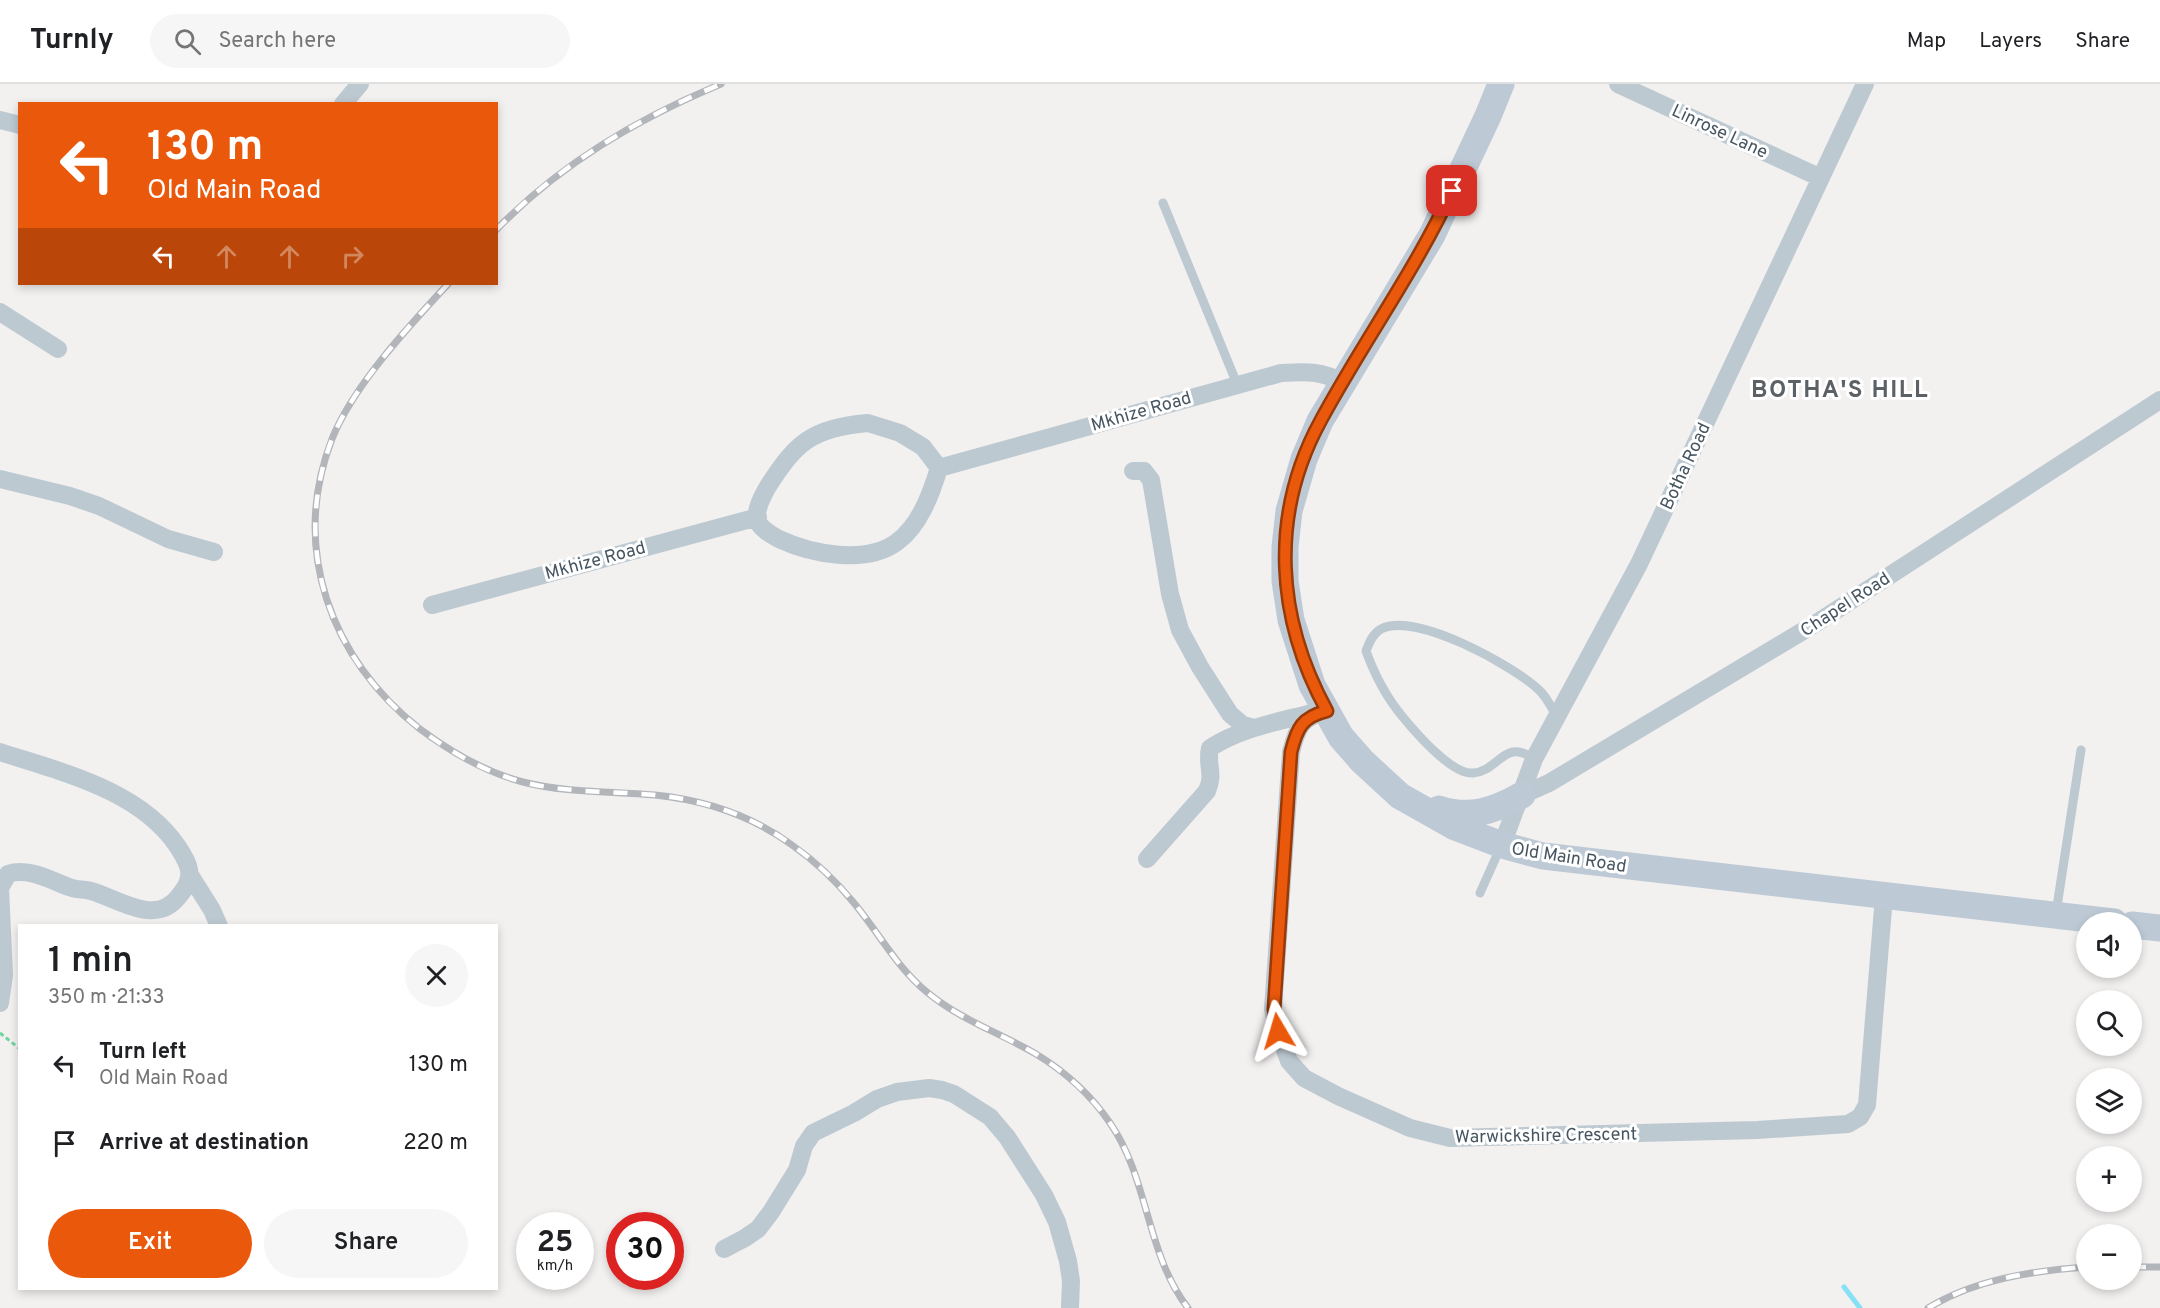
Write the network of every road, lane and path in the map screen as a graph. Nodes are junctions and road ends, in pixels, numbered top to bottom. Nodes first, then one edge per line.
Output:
1 (360, 84) edge
2 (1500, 84) edge
3 (1618, 84) edge
4 (1865, 84) edge
5 (345, 102) edge
6 (0, 120) edge
7 (18, 124) edge
8 (1821, 178) junction
9 (1163, 203) dead end
10 (0, 312) edge
11 (58, 349) dead end
12 (1343, 383) junction
13 (1237, 384) junction
14 (2160, 400) edge
15 (939, 468) junction
16 (1133, 471) dead end
17 (0, 479) edge
18 (758, 517) junction
19 (214, 552) dead end
20 (432, 604) dead end
21 (1326, 711) junction
22 (1557, 717) junction
23 (1254, 728) junction
24 (2081, 750) dead end
25 (0, 752) edge
26 (1534, 759) junction
27 (1522, 795) junction
28 (1400, 796) junction
29 (1502, 845) junction
30 (1147, 859) dead end
31 (190, 875) junction
32 (1480, 893) dead end
33 (1884, 896) junction
34 (2055, 916) junction
35 (2076, 918) edge
36 (218, 924) edge
37 (2142, 926) edge
38 (2160, 928) edge
39 (0, 1003) edge
40 (0, 1033) edge
41 (18, 1047) edge
42 (724, 1249) dead end
43 (1070, 1308) edge

1 - 5 street
2 - 12 main road, Old Main Road
3 - 8 street, Linrose Lane
4 - 8 street, Botha Road
6 - 7 street
8 - 22 street, Botha Road
9 - 13 lane
10 - 11 street
12 - 13 street, Mkhize Road
12 - 21 main road, Old Main Road
13 - 15 street, Mkhize Road
14 - 27 street, Chapel Road
15 - 18 street
15 - 18 street
16 - 23 street
17 - 19 street
18 - 20 street, Mkhize Road
21 - 23 street
21 - 28 main road, Old Main Road
21 - 33 street, Warwickshire Crescent
22 - 26 street, Botha Road
22 - 26 lane
23 - 30 street
24 - 34 lane
25 - 31 street
26 - 27 street, Botha Road
27 - 28 main road
27 - 29 street, Botha Road
28 - 29 main road, Old Main Road
29 - 32 lane
29 - 33 main road, Old Main Road
31 - 36 street
31 - 39 street
33 - 34 main road, Old Main Road
34 - 35 main road, Old Main Road
37 - 38 main road
40 - 41 path
42 - 43 street

